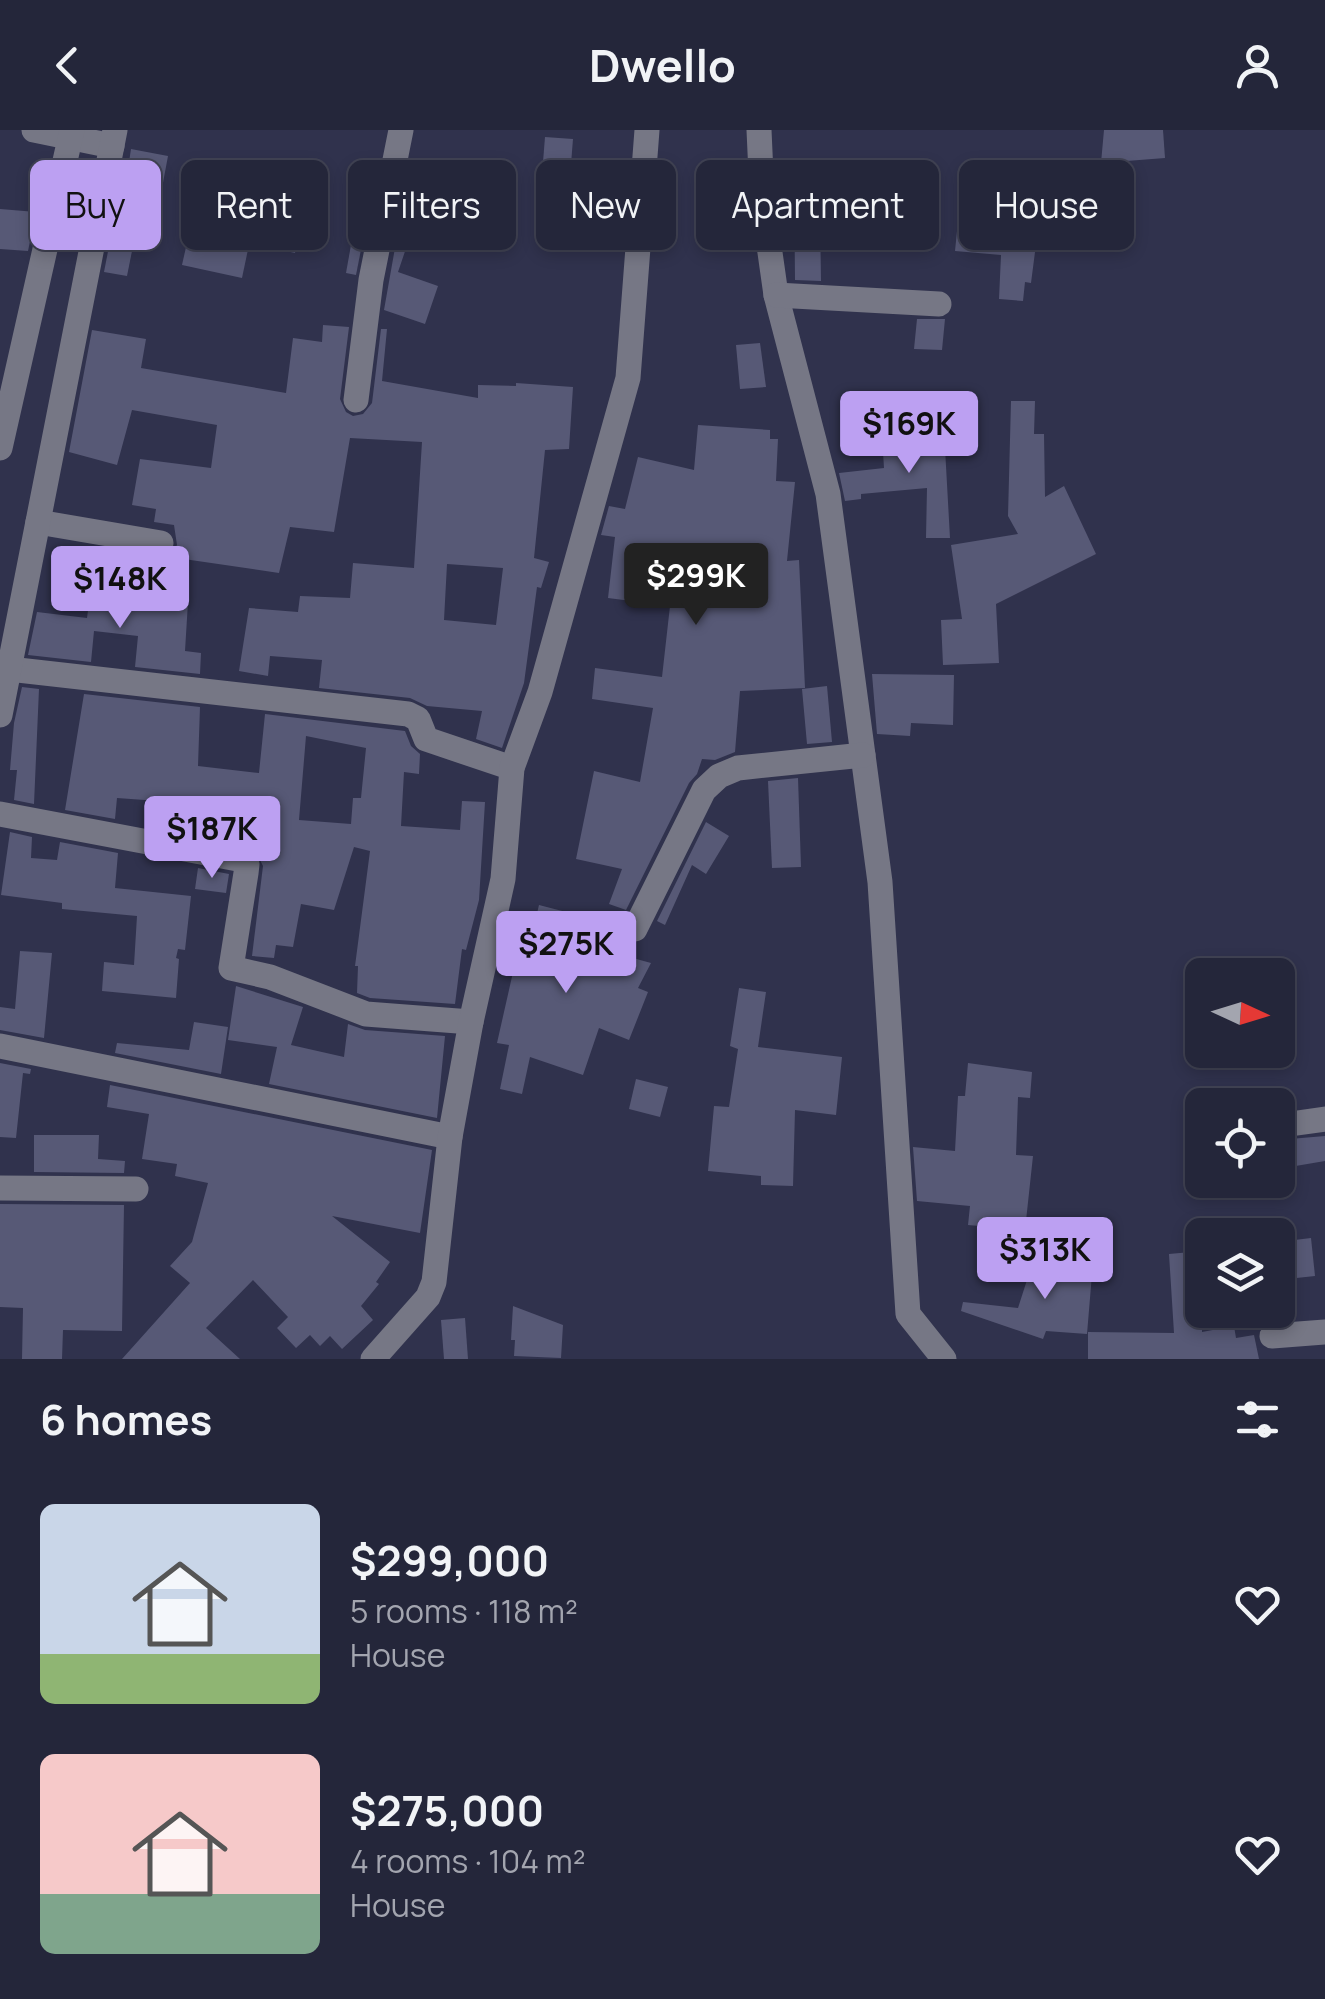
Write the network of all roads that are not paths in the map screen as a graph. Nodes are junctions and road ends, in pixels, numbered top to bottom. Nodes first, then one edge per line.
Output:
1 (34, 130) edge
2 (401, 130) edge
3 (648, 130) edge
4 (758, 130) edge
5 (71, 134) edge
6 (114, 138) edge
7 (776, 295) junction
8 (939, 304) dead end
9 (356, 400) dead end
10 (0, 448) edge
11 (38, 522) junction
12 (160, 544) dead end
13 (9, 669) junction
14 (0, 715) edge
15 (862, 755) junction
16 (512, 768) junction
17 (0, 814) edge
18 (635, 928) dead end
19 (471, 1022) junction
20 (0, 1046) edge
21 (1325, 1119) edge
22 (1295, 1123) edge
23 (450, 1138) junction
24 (0, 1188) edge
25 (136, 1188) dead end
26 (1325, 1332) edge
27 (1272, 1336) dead end
28 (373, 1359) edge
29 (944, 1359) edge

1 - 5 street
2 - 9 street
3 - 16 street
4 - 7 street
5 - 6 street
5 - 10 street
6 - 11 street
7 - 8 street
7 - 15 street
11 - 12 street
11 - 13 street
13 - 14 street
13 - 16 street
15 - 18 street
15 - 29 street
16 - 19 street
17 - 19 street
19 - 23 street
20 - 23 street
21 - 22 street
23 - 28 street
24 - 25 street
26 - 27 street

